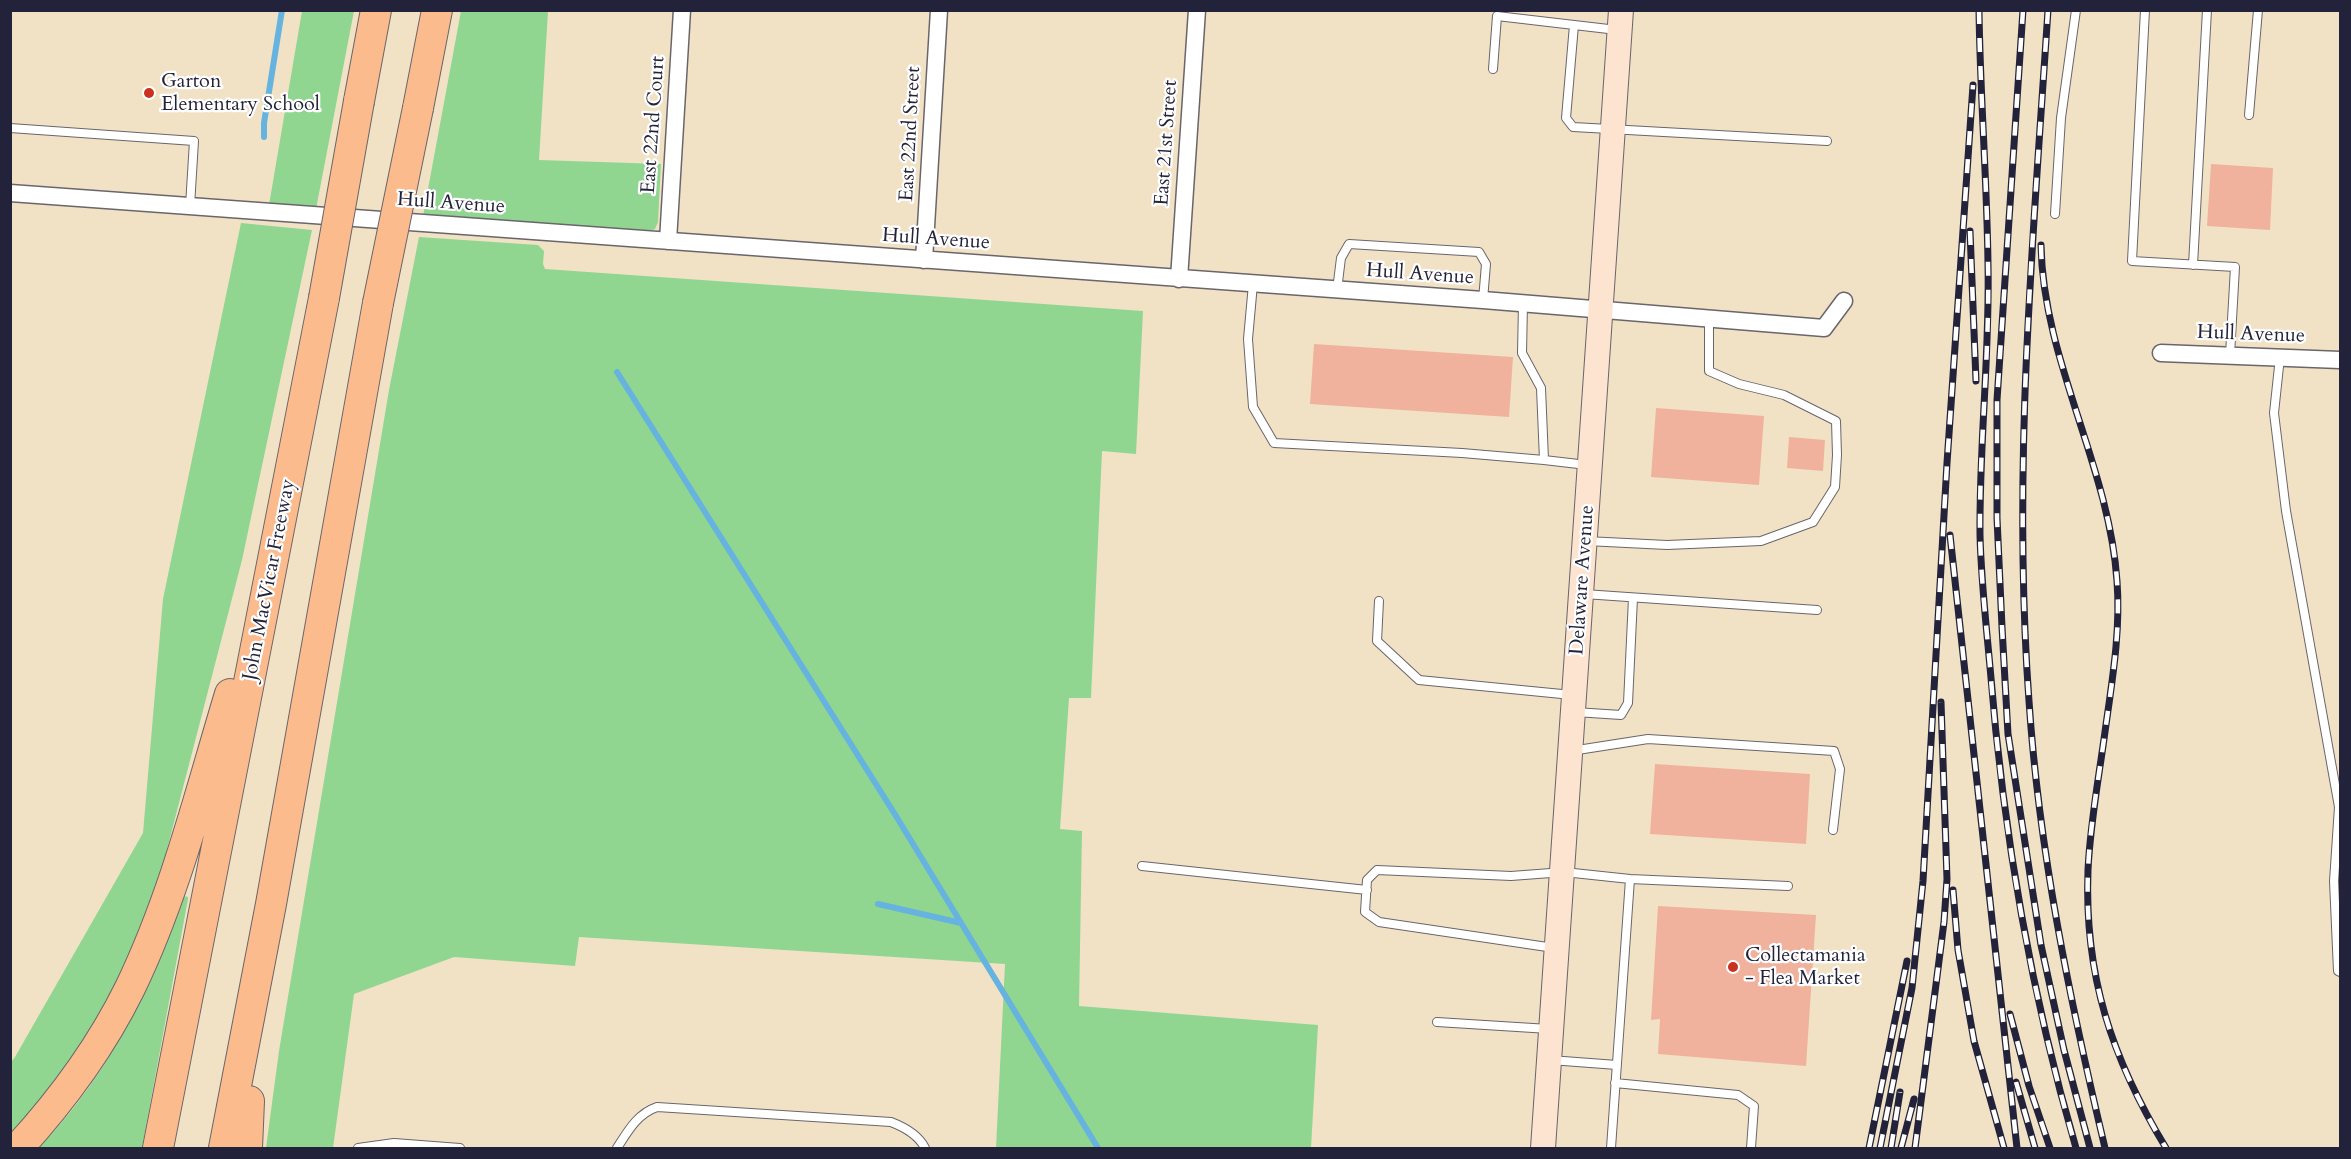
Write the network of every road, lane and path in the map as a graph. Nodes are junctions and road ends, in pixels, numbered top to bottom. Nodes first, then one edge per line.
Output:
1 (376, 10) edge
2 (437, 10) edge
3 (682, 10) edge
4 (939, 10) edge
5 (1197, 10) edge
6 (2076, 10) edge
7 (2145, 10) edge
8 (2207, 10) edge
9 (2258, 10) edge
10 (1621, 20) edge
11 (1574, 25) junction
12 (1493, 69) dead end
13 (2249, 115) dead end
14 (10, 129) edge
15 (1613, 131) junction
16 (1827, 141) dead end
17 (10, 193) edge
18 (190, 206) junction
19 (2055, 214) dead end
20 (668, 241) junction
21 (924, 260) junction
22 (2193, 265) junction
23 (1179, 279) junction
24 (1252, 284) junction
25 (1337, 290) junction
26 (1483, 300) junction
27 (1845, 301) dead end
28 (1523, 304) junction
29 (1601, 310) junction
30 (1709, 318) junction
31 (2161, 352) dead end
32 (2230, 356) junction
33 (2280, 357) junction
34 (2340, 360) edge
35 (1544, 459) junction
36 (1591, 466) junction
37 (280, 528) junction
38 (1586, 541) junction
39 (1582, 594) junction
40 (1634, 598) junction
41 (1379, 601) dead end
42 (1817, 610) dead end
43 (1575, 704) junction
44 (1572, 751) junction
45 (1833, 830) dead end
46 (1142, 866) dead end
47 (1563, 872) junction
48 (1630, 879) junction
49 (1788, 886) dead end
50 (1367, 890) junction
51 (1558, 949) junction
52 (2340, 972) edge
53 (256, 974) junction
54 (1437, 1022) dead end
55 (1552, 1029) junction
56 (1550, 1060) junction
57 (1617, 1065) junction
58 (1615, 1083) junction
59 (18, 1149) edge
60 (158, 1149) edge
61 (224, 1149) edge
62 (247, 1149) edge
63 (358, 1149) edge
64 (460, 1149) edge
65 (617, 1149) edge
66 (925, 1149) edge
67 (1543, 1149) edge
68 (1611, 1149) edge
69 (1751, 1149) edge

1 - 37 highway, John MacVicar Freeway, bridge
2 - 53 highway, bridge
3 - 20 street, East 22nd Court
4 - 21 street, East 22nd Street
5 - 23 street, East 21st Street
6 - 19 lane
7 - 22 lane
8 - 22 lane
9 - 13 lane
10 - 11 lane
10 - 15 main road, Delaware Avenue
11 - 12 lane
11 - 15 lane
14 - 18 lane
15 - 16 lane
15 - 29 main road, Delaware Avenue
17 - 18 street, Hull Avenue
18 - 20 street, Hull Avenue
20 - 21 street, Hull Avenue
21 - 23 street, Hull Avenue
22 - 32 lane
23 - 24 street, Hull Avenue
24 - 25 street, Hull Avenue
24 - 35 lane
25 - 26 street, Hull Avenue
25 - 26 lane
26 - 28 street, Hull Avenue
27 - 30 street, Hull Avenue
28 - 29 street, Hull Avenue
28 - 35 lane
29 - 30 street, Hull Avenue
29 - 36 main road, Delaware Avenue
30 - 38 lane
31 - 32 street, Hull Avenue
32 - 33 street, Hull Avenue
33 - 34 street, Hull Avenue
33 - 52 lane
35 - 36 lane
36 - 38 main road, Delaware Avenue
37 - 59 highway
37 - 60 highway, John MacVicar Freeway
38 - 39 main road, Delaware Avenue
39 - 40 lane
39 - 43 main road, Delaware Avenue
40 - 42 lane
40 - 43 lane
41 - 43 lane
43 - 44 main road, Delaware Avenue
44 - 45 lane
44 - 47 main road, Delaware Avenue
46 - 50 lane
47 - 48 lane
47 - 50 lane
47 - 51 main road, Delaware Avenue
48 - 49 lane
48 - 57 lane
50 - 51 lane
51 - 55 main road, Delaware Avenue
53 - 61 highway
53 - 62 highway
54 - 55 lane
55 - 56 main road, Delaware Avenue
56 - 57 lane
56 - 67 main road, Delaware Avenue
57 - 58 lane
58 - 68 lane
58 - 69 lane
63 - 64 lane
65 - 66 lane

